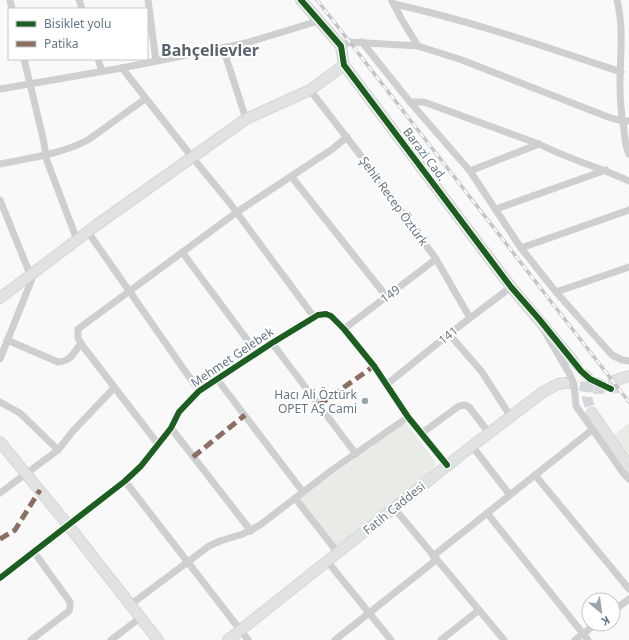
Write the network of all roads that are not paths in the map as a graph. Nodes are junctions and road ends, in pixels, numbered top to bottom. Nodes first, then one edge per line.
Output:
1 (148, 0) edge
2 (301, 0) edge
3 (617, 0) edge
4 (393, 2) edge
5 (620, 13) junction
6 (629, 13) edge
7 (318, 21) junction
8 (362, 42) junction
9 (341, 46) junction
10 (418, 46) junction
11 (222, 48) junction
12 (24, 60) edge
13 (98, 60) edge
14 (156, 61) junction
15 (344, 66) junction
16 (122, 68) junction
17 (102, 71) junction
18 (621, 72) junction
19 (30, 84) junction
20 (0, 89) edge
21 (310, 90) junction
22 (145, 99) junction
23 (410, 102) junction
24 (246, 120) junction
25 (626, 121) edge
26 (347, 137) junction
27 (539, 144) junction
28 (629, 154) edge
29 (46, 155) junction
30 (192, 157) junction
31 (0, 164) edge
32 (606, 170) junction
33 (470, 171) junction
34 (291, 176) junction
35 (629, 181) edge
36 (0, 200) edge
37 (496, 209) junction
38 (629, 210) edge
39 (237, 212) junction
40 (88, 232) junction
41 (77, 240) junction
42 (521, 248) junction
43 (182, 252) junction
44 (436, 259) junction
45 (629, 267) edge
46 (31, 274) junction
47 (511, 287) junction
48 (129, 291) junction
49 (556, 292) junction
50 (386, 296) junction
51 (0, 298) edge
52 (314, 317) junction
53 (470, 318) junction
54 (539, 319) junction
55 (344, 329) junction
56 (449, 334) junction
57 (7, 340) junction
58 (81, 343) junction
59 (272, 343) junction
60 (257, 353) junction
61 (0, 359) edge
62 (576, 360) tunnel mouth
63 (629, 361) edge
64 (629, 376) edge
65 (217, 380) junction
66 (629, 383) edge
67 (565, 384) tunnel mouth
68 (386, 385) junction
69 (114, 388) junction
70 (199, 391) junction
71 (0, 402) edge
72 (592, 413) tunnel mouth
73 (408, 417) junction
74 (511, 417) junction
75 (171, 428) junction
76 (592, 430) junction
77 (422, 433) junction
78 (490, 433) junction
79 (0, 442) edge
80 (158, 444) junction
81 (472, 446) junction
82 (58, 450) junction
83 (356, 454) junction
84 (447, 465) junction
85 (629, 467) edge
86 (26, 474) junction
87 (535, 475) junction
88 (629, 479) edge
89 (125, 482) junction
90 (304, 492) junction
91 (0, 493) edge
92 (510, 495) junction
93 (295, 498) junction
94 (394, 508) junction
95 (487, 513) junction
96 (68, 524) junction
97 (251, 531) junction
98 (34, 552) junction
99 (338, 552) junction
100 (435, 558) junction
101 (327, 561) junction
102 (186, 563) junction
103 (0, 578) edge
104 (629, 589) edge
105 (130, 605) junction
106 (479, 610) junction
107 (369, 613) junction
108 (140, 618) junction
109 (240, 631) junction
110 (586, 637) edge
111 (33, 639) edge
112 (111, 640) edge
113 (158, 640) edge
114 (228, 640) edge
115 (248, 640) edge
116 (335, 640) edge
117 (391, 640) edge
118 (441, 640) edge
119 (504, 640) edge
120 (575, 640) edge

1 - 14 street
2 - 7 street
3 - 5 street
4 - 10 street
4 - 18 street
5 - 6 street
5 - 18 street
7 - 9 street
7 - 11 street
8 - 9 street
8 - 10 street
8 - 23 street
9 - 15 street, Barazi Cad.
10 - 25 street
11 - 14 street
11 - 24 street
12 - 19 street
13 - 17 street
14 - 16 street
15 - 21 street
15 - 47 street, Barazi Cad.
16 - 17 street
16 - 22 street
17 - 19 street
18 - 25 street
19 - 20 street
19 - 29 street
21 - 24 street
21 - 26 street, Şehit Recep Öztürk
22 - 29 street
22 - 30 street
23 - 27 street
23 - 33 street
24 - 30 street
25 - 28 street
26 - 34 street
26 - 44 street, Şehit Recep Öztürk
27 - 32 street
27 - 33 street
29 - 31 street
29 - 41 street
30 - 39 street
30 - 40 street
32 - 35 street
32 - 37 street
33 - 37 street
34 - 39 street
34 - 50 street
36 - 46 street
37 - 42 street
38 - 42 street
39 - 43 street
39 - 52 street
40 - 41 street
40 - 48 street
41 - 46 street
42 - 49 street
43 - 48 street
43 - 60 street
44 - 50 street, 149
44 - 53 street, Şehit Recep Öztürk
45 - 49 street
46 - 51 street
46 - 57 street
47 - 53 street, 141
47 - 54 street, Barazi Cad.
48 - 58 street
48 - 70 street
49 - 63 street
50 - 55 street, 149
52 - 55 street
52 - 59 street, Mehmet Gelebek
53 - 56 street, 141
54 - 62 street, Barazi Cad.
54 - 76 street
55 - 68 street
56 - 68 street, 141
56 - 74 street
57 - 58 street
57 - 61 street
58 - 69 street
59 - 60 street, Mehmet Gelebek
59 - 83 street
60 - 65 street, Mehmet Gelebek
64 - 66 street
65 - 70 street, Mehmet Gelebek
65 - 90 street
67 - 74 street, Fatih Caddesi
68 - 73 street
69 - 80 street
69 - 82 street
70 - 75 street, Mehmet Gelebek
71 - 82 street
72 - 85 street
73 - 77 street
73 - 83 street
74 - 78 street, Fatih Caddesi
75 - 80 street, Mehmet Gelebek
75 - 97 street
76 - 87 street
76 - 88 street
77 - 78 street
77 - 84 street
78 - 81 street, Fatih Caddesi
79 - 86 street
80 - 89 street, Mehmet Gelebek
81 - 84 street, Fatih Caddesi
81 - 92 street
82 - 86 street
83 - 90 street
84 - 94 street, Fatih Caddesi
86 - 91 street
86 - 96 street
87 - 92 street
87 - 104 street
89 - 96 street, Mehmet Gelebek
89 - 102 street
90 - 93 street
92 - 95 street
93 - 97 street
93 - 99 street
94 - 99 street, Fatih Caddesi
94 - 100 street
95 - 100 street
95 - 110 street
96 - 98 street, Mehmet Gelebek
96 - 105 street
97 - 102 street
98 - 103 street, Mehmet Gelebek
98 - 111 street
99 - 101 street, Fatih Caddesi
100 - 106 street
100 - 107 street
101 - 107 street
101 - 109 street, Fatih Caddesi
102 - 105 street
102 - 109 street
105 - 108 street
106 - 118 street
106 - 119 street
107 - 116 street
107 - 117 street
108 - 112 street
108 - 113 street
109 - 114 street, Fatih Caddesi
109 - 115 street
110 - 120 street

